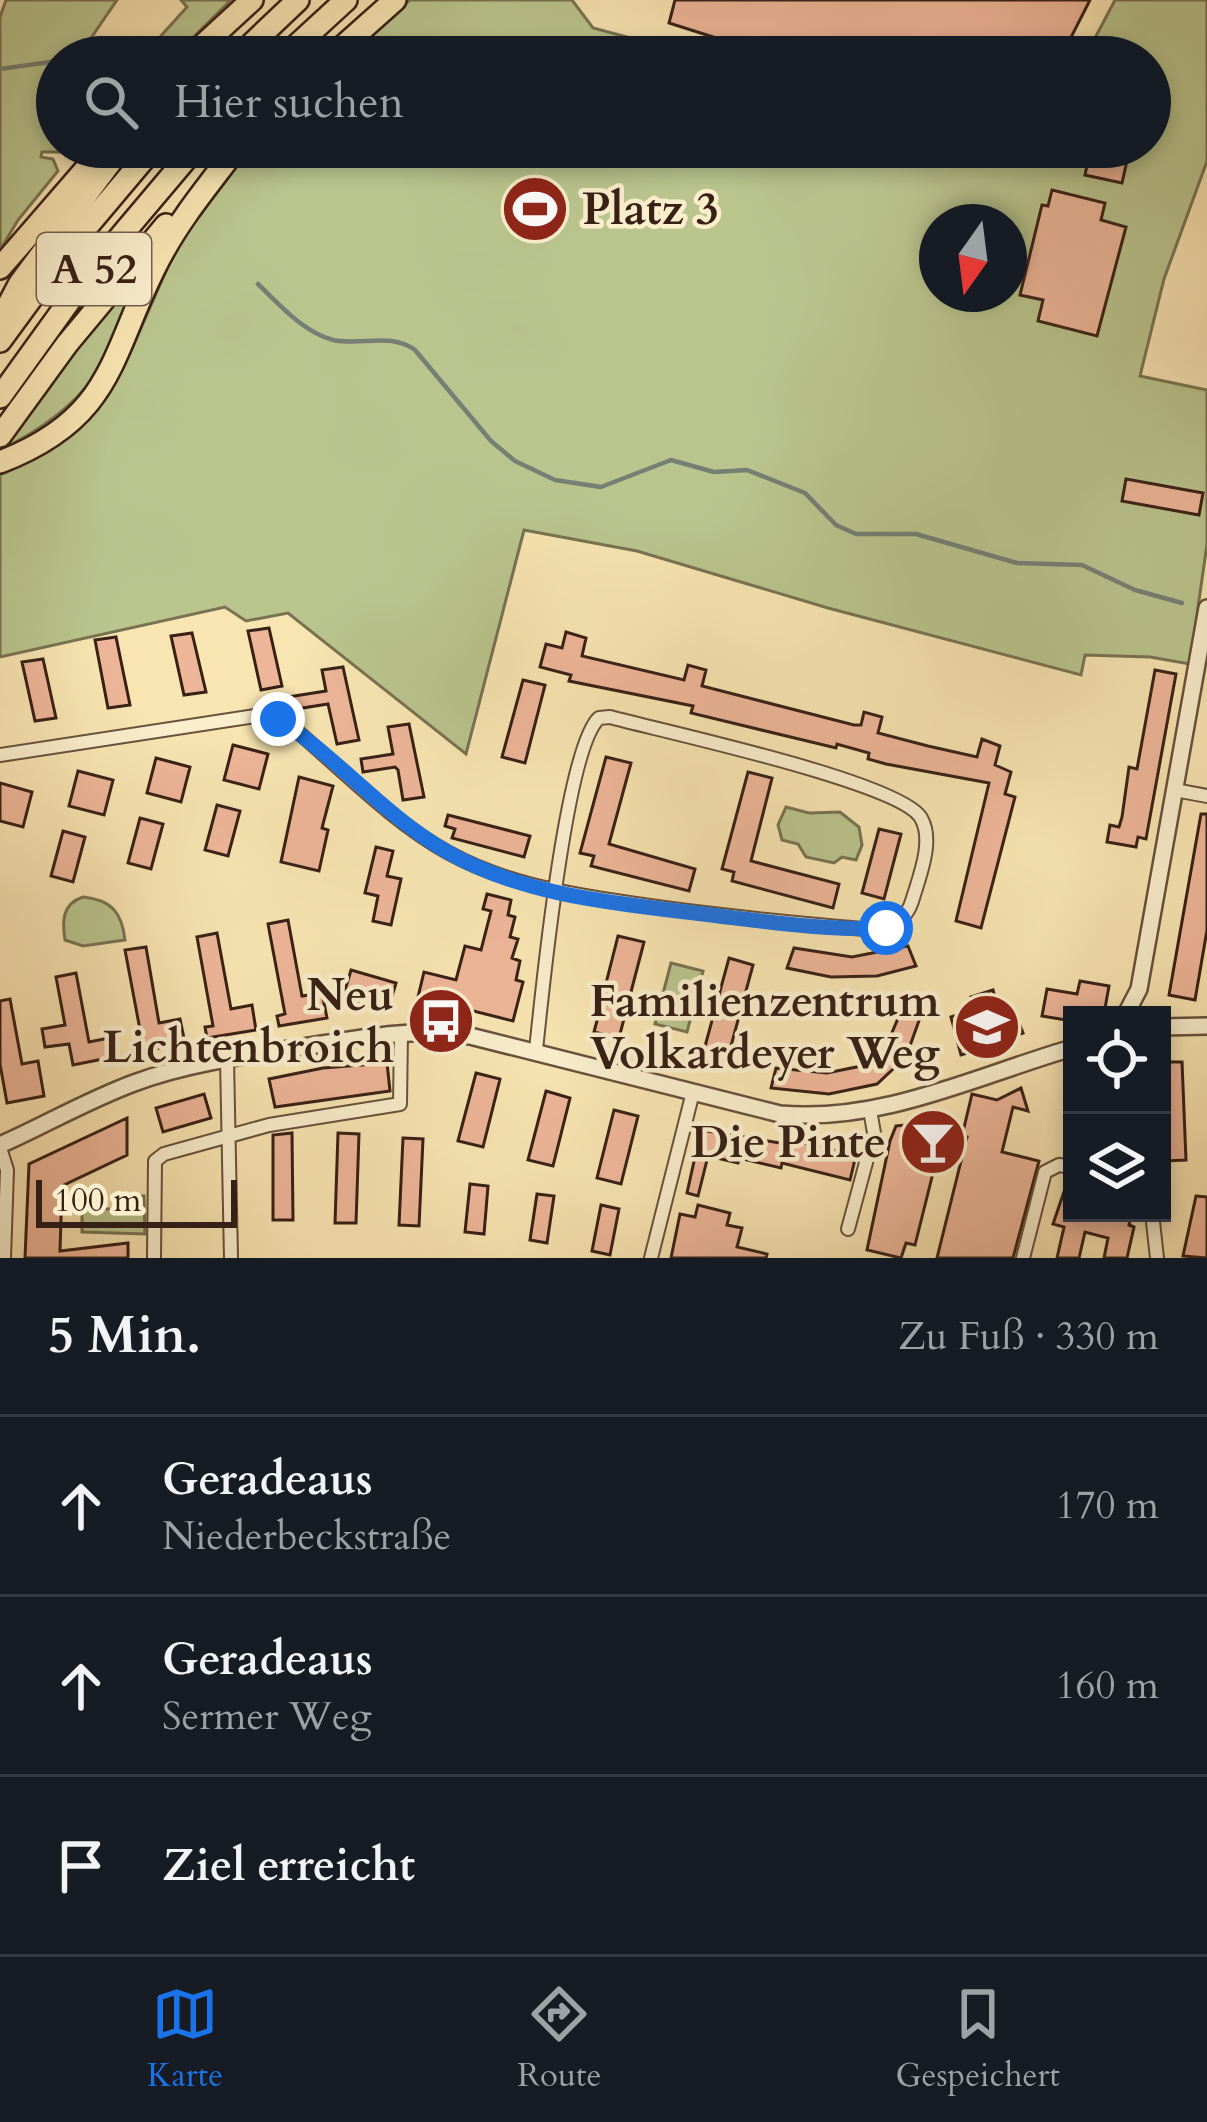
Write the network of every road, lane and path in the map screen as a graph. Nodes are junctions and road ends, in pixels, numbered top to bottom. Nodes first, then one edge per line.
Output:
1 (252, 0) edge
2 (298, 0) edge
3 (346, 0) edge
4 (395, 0) edge
5 (229, 22) junction
6 (213, 36) edge
7 (217, 36) edge
8 (260, 36) edge
9 (307, 36) edge
10 (355, 36) edge
11 (88, 168) edge
12 (106, 168) edge
13 (136, 168) edge
14 (178, 168) edge
15 (218, 168) edge
16 (221, 168) edge
17 (0, 268) edge
18 (0, 321) edge
19 (0, 341) edge
20 (0, 397) edge
21 (0, 436) edge
22 (0, 462) edge
23 (1207, 608) edge
24 (0, 755) edge
25 (1175, 790) junction
26 (1207, 796) edge
27 (554, 891) junction
28 (1139, 988) junction
29 (1129, 1006) edge
30 (1141, 1006) edge
31 (1207, 1026) edge
32 (1171, 1027) edge
33 (1184, 1028) junction
34 (400, 1033) junction
35 (1171, 1034) edge
36 (536, 1050) junction
37 (1063, 1051) edge
38 (226, 1060) junction
39 (693, 1092) junction
40 (870, 1110) junction
41 (230, 1134) junction
42 (0, 1147) edge
43 (1063, 1166) edge
44 (1153, 1222) edge
45 (848, 1229) dead end
46 (4, 1258) edge
47 (154, 1258) edge
48 (231, 1258) edge
49 (651, 1258) edge
50 (1023, 1258) edge
51 (1157, 1258) edge

1 - 5 highway
2 - 8 highway
3 - 9 highway
4 - 10 highway
5 - 6 highway
5 - 7 highway
11 - 17 highway
12 - 18 highway
13 - 19 highway, A 52
14 - 20 highway, A 52
15 - 21 highway
16 - 22 highway
23 - 25 street
24 - 27 street
25 - 26 street
25 - 28 street
27 - 27 street
27 - 36 street
28 - 29 street
28 - 30 street
31 - 33 street
32 - 33 street
33 - 35 street
34 - 36 street
34 - 38 street
34 - 41 street
36 - 39 street
37 - 40 street
38 - 41 street
38 - 42 street
39 - 40 street
39 - 49 street
40 - 45 street
41 - 47 street
41 - 48 street
42 - 46 street
43 - 50 street
44 - 51 street

